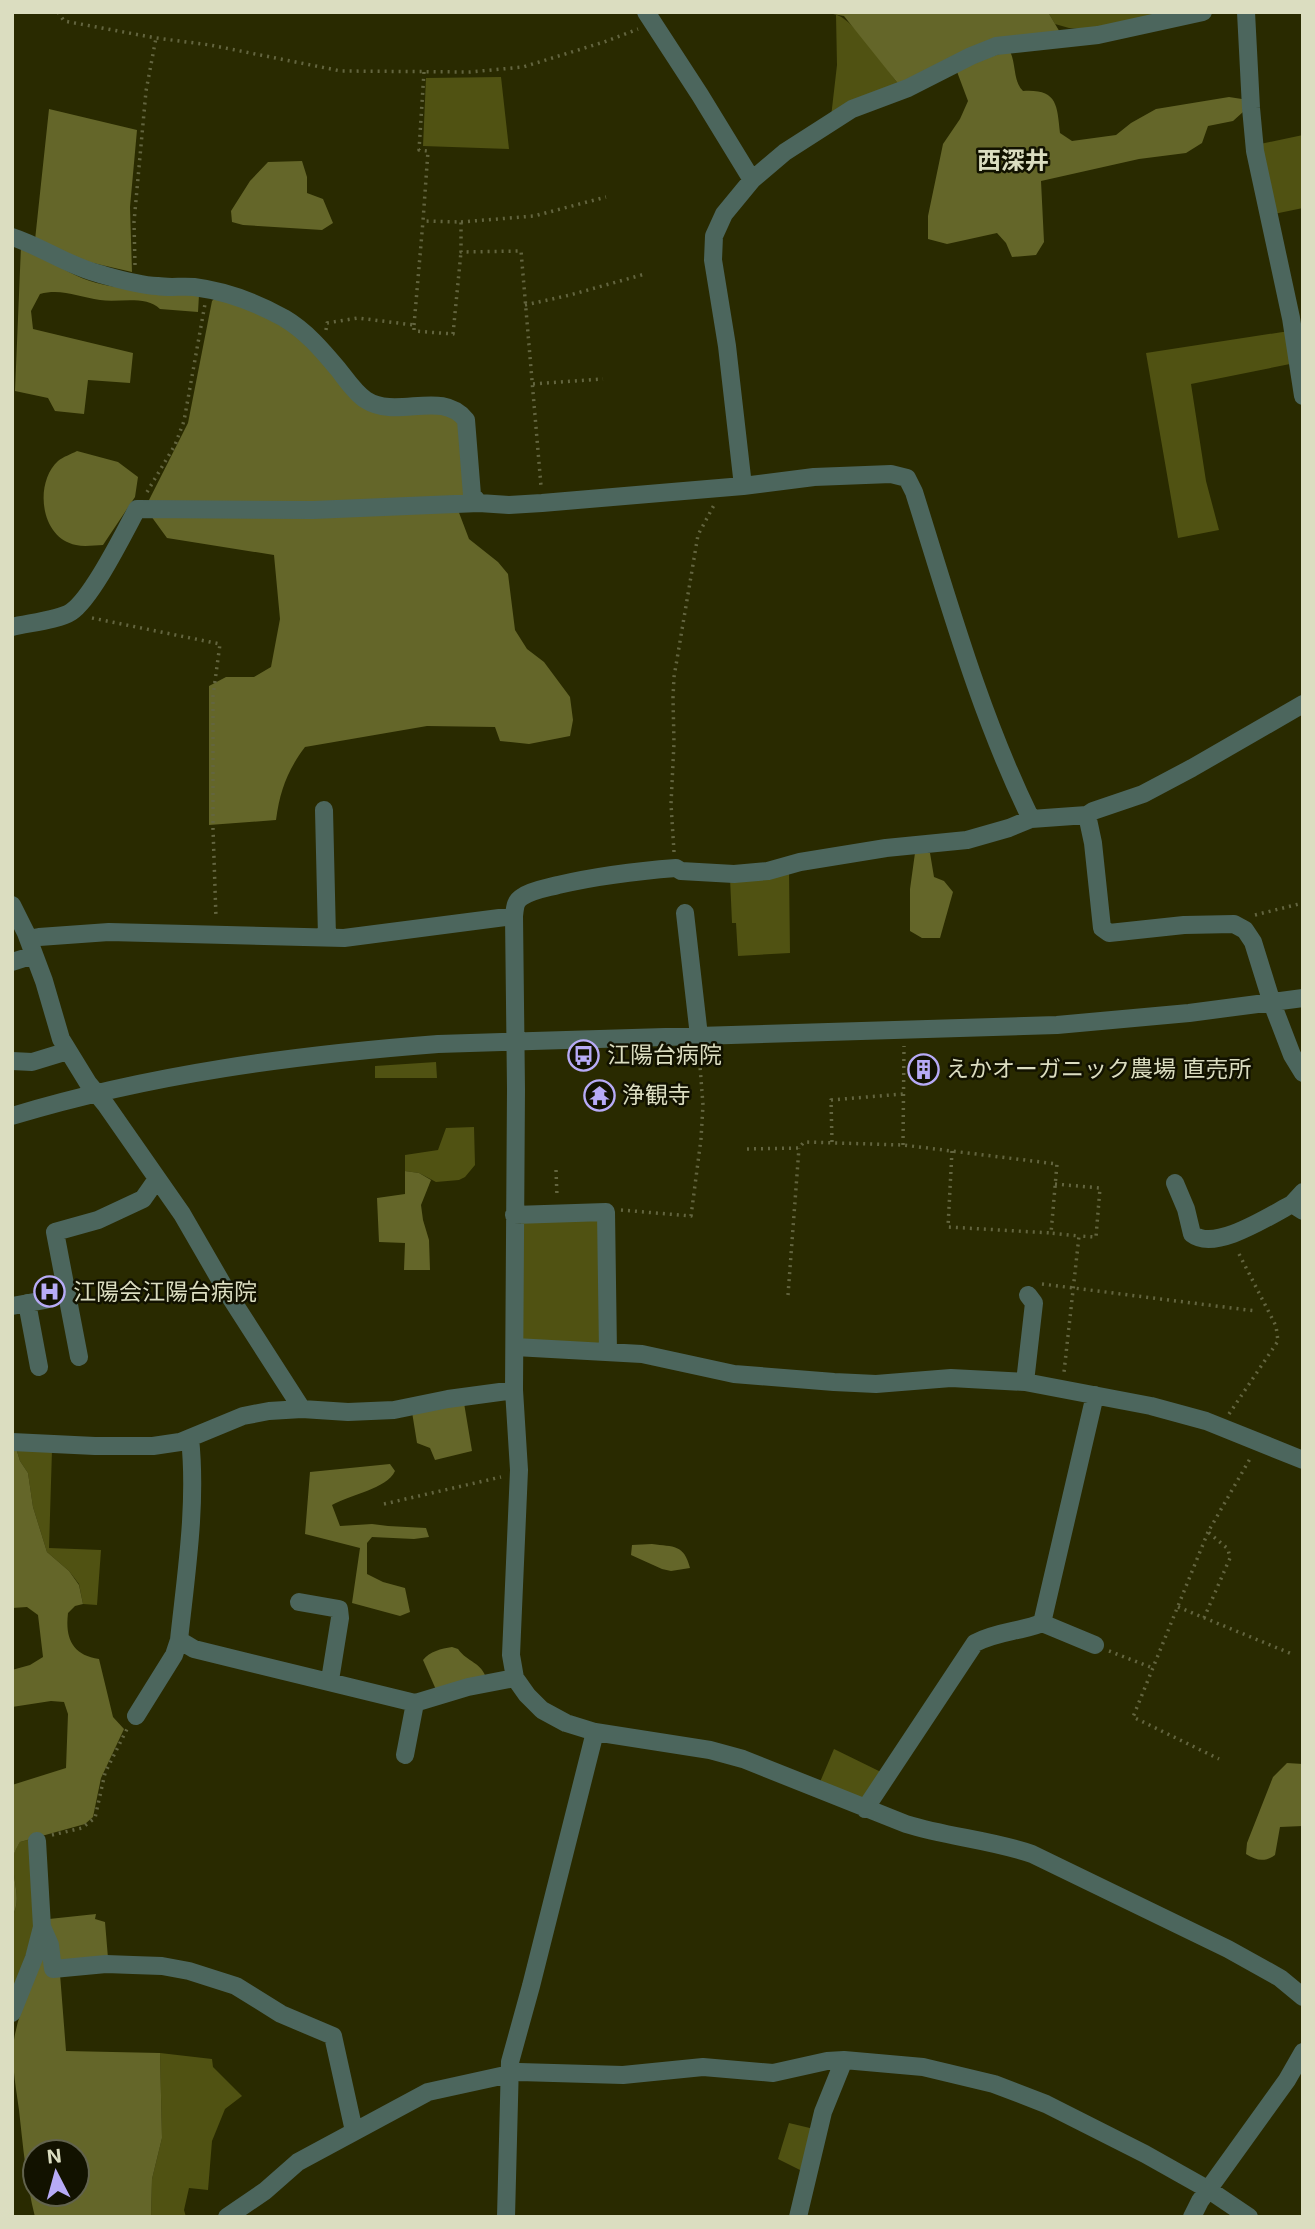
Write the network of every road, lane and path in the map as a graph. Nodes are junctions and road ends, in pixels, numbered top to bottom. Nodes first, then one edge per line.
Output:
1 (58, 12) edge
2 (1203, 12) edge
3 (1246, 12) edge
4 (650, 18) edge
5 (156, 38) junction
6 (424, 72) junction
7 (752, 180) junction
8 (606, 197) dead end
9 (423, 221) junction
10 (461, 222) junction
11 (12, 237) edge
12 (461, 252) junction
13 (645, 274) dead end
14 (137, 283) junction
15 (208, 290) junction
16 (525, 305) junction
17 (414, 324) junction
18 (322, 349) junction
19 (603, 379) dead end
20 (533, 384) junction
21 (1303, 396) edge
22 (743, 486) junction
23 (724, 487) junction
24 (479, 503) junction
25 (542, 503) junction
26 (137, 509) junction
27 (69, 614) junction
28 (12, 627) edge
29 (1303, 704) edge
30 (324, 810) dead end
31 (1087, 815) junction
32 (1031, 819) junction
33 (676, 868) junction
34 (1303, 903) edge
35 (12, 905) edge
36 (685, 913) dead end
37 (514, 916) junction
38 (1234, 924) junction
39 (216, 934) junction
40 (327, 937) junction
41 (31, 947) junction
42 (12, 962) edge
43 (1303, 998) edge
44 (1272, 1003) junction
45 (904, 1030) junction
46 (515, 1042) junction
47 (699, 1043) junction
48 (68, 1051) junction
49 (12, 1061) edge
50 (1303, 1073) edge
51 (96, 1093) junction
52 (903, 1094) junction
53 (12, 1116) edge
54 (832, 1142) junction
55 (903, 1145) junction
56 (799, 1148) junction
57 (747, 1149) dead end
58 (952, 1151) junction
59 (556, 1170) dead end
60 (157, 1179) junction
61 (1175, 1183) dead end
62 (1055, 1184) junction
63 (1299, 1202) edge
64 (606, 1212) junction
65 (558, 1214) junction
66 (514, 1215) junction
67 (1051, 1233) junction
68 (1079, 1236) junction
69 (1230, 1236) junction
70 (65, 1285) junction
71 (1074, 1287) junction
72 (788, 1295) dead end
73 (1031, 1299) joint
74 (19, 1305) edge
75 (1256, 1311) dead end
76 (515, 1347) junction
77 (608, 1352) junction
78 (79, 1357) dead end
79 (38, 1367) dead end
80 (1063, 1381) dead end
81 (1025, 1382) junction
82 (514, 1390) junction
83 (1096, 1395) junction
84 (302, 1409) junction
85 (1220, 1427) junction
86 (190, 1438) junction
87 (12, 1442) edge
88 (1259, 1443) junction
89 (1302, 1457) edge
90 (519, 1474) junction
91 (384, 1504) dead end
92 (1208, 1532) junction
93 (299, 1602) dead end
94 (1178, 1607) junction
95 (1204, 1618) junction
96 (1042, 1623) junction
97 (179, 1640) junction
98 (1096, 1645) joint
99 (1292, 1654) dead end
100 (1153, 1668) junction
101 (516, 1678) junction
102 (330, 1680) junction
103 (415, 1703) junction
104 (136, 1716) joint
105 (595, 1732) junction
106 (405, 1755) dead end
107 (1219, 1759) dead end
108 (865, 1809) junction
109 (37, 1841) joint
110 (42, 1927) junction
111 (1303, 1997) edge
112 (12, 2013) edge
113 (1303, 2052) edge
114 (844, 2060) junction
115 (508, 2073) junction
116 (354, 2131) junction
117 (1209, 2190) junction
118 (227, 2217) edge
119 (506, 2217) edge
120 (798, 2217) edge
121 (1192, 2217) edge
122 (1249, 2217) edge

1 - 5 path
2 - 7 street
3 - 21 street
4 - 6 path
4 - 7 street
5 - 6 path
5 - 14 path
6 - 9 path
7 - 22 street
8 - 10 path
9 - 10 path
9 - 17 path
10 - 12 path
11 - 14 street
12 - 16 path
12 - 17 path
13 - 16 path
14 - 15 street
15 - 18 street
15 - 26 path
16 - 20 path
17 - 18 path
18 - 24 street
19 - 20 path
20 - 25 path
22 - 23 street
22 - 32 street
23 - 25 street
23 - 33 path
24 - 25 street
24 - 26 street
26 - 27 street
27 - 28 street
27 - 39 path
29 - 31 street
30 - 40 street
31 - 32 street
31 - 38 street
32 - 33 street
33 - 37 street
34 - 38 path
35 - 41 street
36 - 47 street
37 - 40 street
37 - 46 street
38 - 44 street
39 - 40 street
39 - 41 street
41 - 42 street
41 - 48 street
43 - 44 street
44 - 45 street
44 - 50 street
45 - 47 street
45 - 52 path
46 - 47 street
46 - 51 street
46 - 66 street
47 - 64 path
48 - 49 street
48 - 51 street
51 - 53 street
51 - 60 street
52 - 54 path
52 - 55 path
54 - 55 path
54 - 56 path
55 - 58 path
56 - 57 path
56 - 72 path
58 - 62 path
58 - 67 path
59 - 65 path
60 - 70 street
60 - 84 street
61 - 69 street
62 - 67 path
62 - 68 path
63 - 69 street
64 - 65 street
64 - 77 street
65 - 66 street
66 - 76 street
67 - 68 path
68 - 71 path
69 - 85 path
70 - 74 street
70 - 78 street
71 - 73 path
71 - 75 path
71 - 80 path
73 - 81 street
74 - 79 street
76 - 77 street
76 - 82 street
77 - 81 street
81 - 83 street
82 - 84 street
82 - 90 street
83 - 85 street
83 - 96 street
84 - 86 street
85 - 88 street
86 - 87 street
86 - 97 street
88 - 89 street
88 - 92 path
90 - 91 path
90 - 101 street
92 - 94 path
92 - 95 path
93 - 102 street
94 - 95 path
94 - 100 path
95 - 99 path
96 - 98 street
96 - 108 street
97 - 102 street
97 - 104 street
98 - 100 path
100 - 107 path
101 - 103 street
101 - 105 street
102 - 103 street
103 - 106 street
104 - 109 path
105 - 108 street
105 - 115 street
108 - 111 street
109 - 110 street
110 - 112 street
110 - 116 street
113 - 117 street
114 - 115 street
114 - 117 street
114 - 120 street
115 - 116 street
115 - 119 street
116 - 118 street
117 - 121 street
117 - 122 street

